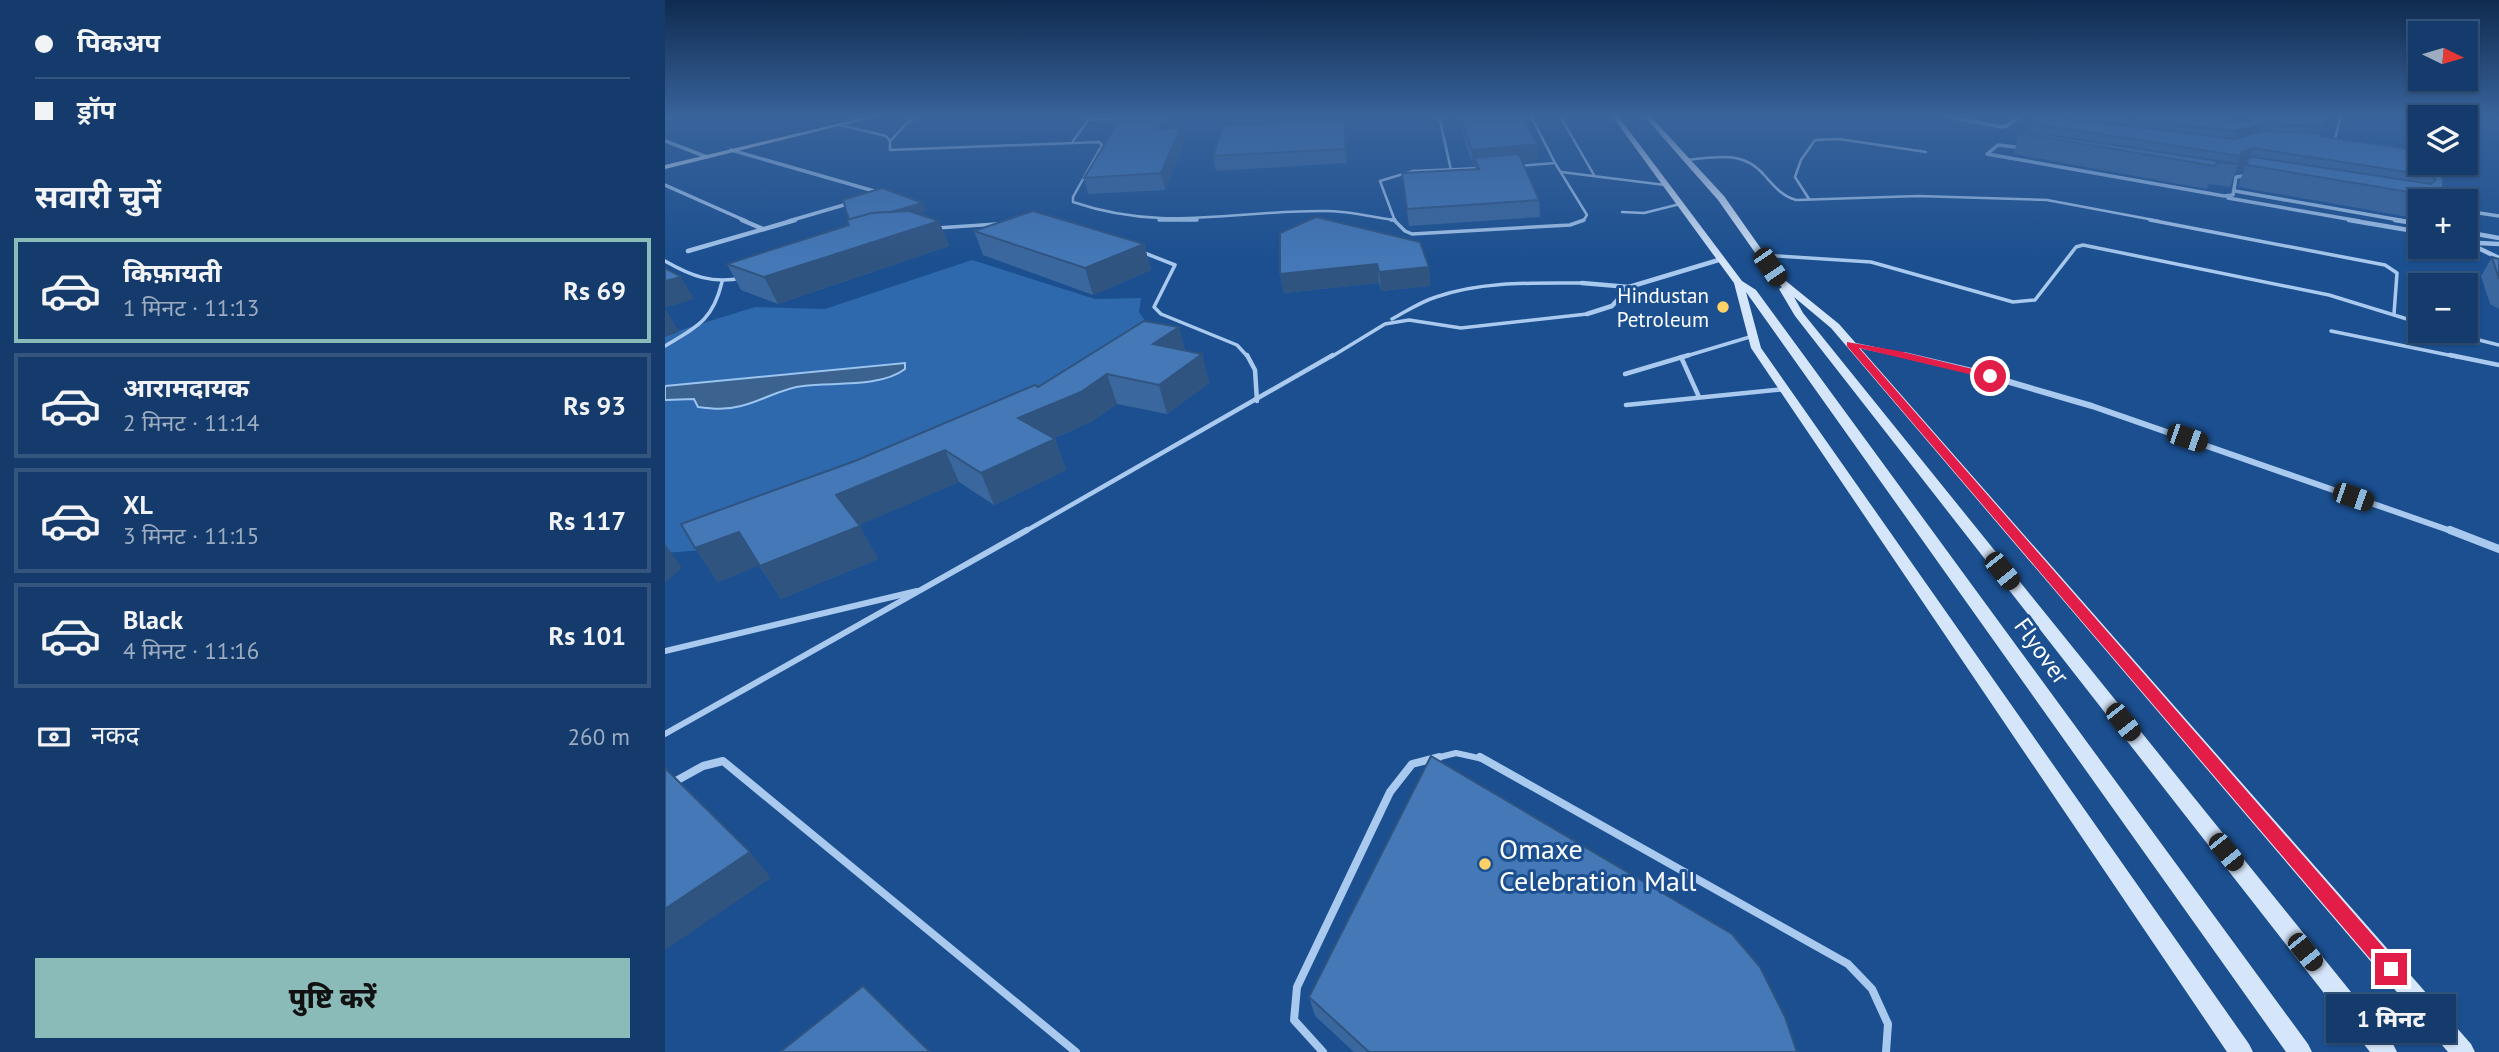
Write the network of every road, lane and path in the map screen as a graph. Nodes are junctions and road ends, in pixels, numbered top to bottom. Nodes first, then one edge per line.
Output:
1 (784, 165) edge
2 (1091, 165) edge
3 (1450, 165) edge
4 (1528, 165) edge
5 (1556, 165) edge
6 (1588, 165) edge
7 (1651, 165) edge
8 (1692, 165) edge
9 (1753, 165) edge
10 (1799, 165) edge
11 (2050, 165) edge
12 (1516, 166) edge
13 (1490, 167) edge
14 (1451, 170) junction
15 (1561, 172) junction
16 (1594, 175) junction
17 (2251, 175) edge
18 (665, 185) edge
19 (1665, 185) junction
20 (2235, 191) junction
21 (2224, 196) junction
22 (870, 197) edge
23 (1809, 199) junction
24 (857, 201) edge
25 (1680, 204) junction
26 (1622, 212) dead end
27 (2478, 213) edge
28 (2499, 216) edge
29 (1395, 220) junction
30 (2408, 222) edge
31 (1000, 224) edge
32 (934, 228) dead end
33 (763, 229) junction
34 (2408, 230) edge
35 (2478, 234) edge
36 (2499, 238) edge
37 (2480, 243) joint
38 (2499, 244) edge
39 (1131, 248) edge
40 (688, 251) dead end
41 (1762, 255) junction
42 (2499, 258) edge
43 (1722, 259) junction
44 (665, 261) edge
45 (747, 276) edge
46 (1778, 279) junction
47 (722, 282) junction
48 (1582, 283) joint
49 (1739, 283) junction
50 (1629, 287) junction
51 (1587, 314) joint
52 (2394, 314) junction
53 (2408, 319) edge
54 (1385, 324) junction
55 (2331, 331) dead end
56 (1753, 336) junction
57 (2478, 340) edge
58 (1850, 344) junction
59 (2499, 345) edge
60 (665, 346) edge
61 (1681, 358) junction
62 (2499, 365) edge
63 (1625, 374) dead end
64 (1785, 389) junction
65 (1699, 397) junction
66 (1257, 401) junction
67 (1626, 405) dead end
68 (2499, 549) edge
69 (923, 590) junction
70 (665, 652) edge
71 (665, 734) edge
72 (665, 787) edge
73 (1076, 1052) edge
74 (1322, 1052) edge
75 (1886, 1052) edge
76 (2241, 1052) edge
77 (2301, 1052) edge
78 (2385, 1052) edge
79 (2463, 1052) edge

1 - 22 street
2 - 29 lane
3 - 14 lane
4 - 12 lane
5 - 15 lane
6 - 16 lane
7 - 19 main road
8 - 41 main road
9 - 23 lane
10 - 23 lane
11 - 21 street
13 - 14 lane
14 - 29 lane
15 - 16 lane
15 - 29 lane
16 - 19 lane
17 - 20 street
18 - 33 street
19 - 25 main road
20 - 21 street
20 - 30 street
21 - 34 street
23 - 52 lane
24 - 33 street
25 - 26 lane
25 - 43 main road
27 - 28 street
31 - 32 lane
33 - 40 street
35 - 36 street
37 - 38 street
37 - 42 street
39 - 66 lane
41 - 46 main road
41 - 52 lane
43 - 49 main road
43 - 50 street
44 - 47 lane
45 - 47 lane
46 - 58 main road
46 - 78 main road, Flyover
47 - 60 lane
48 - 50 street
48 - 54 lane
49 - 56 main road
49 - 77 main road, Flyover
50 - 51 street
51 - 54 lane
52 - 53 lane
54 - 66 lane
55 - 62 lane
56 - 61 lane
56 - 64 main road
57 - 59 lane
58 - 68 street
58 - 79 main road
61 - 63 lane
61 - 65 lane
64 - 65 lane
64 - 76 main road
65 - 67 lane
66 - 69 lane
69 - 70 lane
69 - 71 lane
72 - 73 lane
74 - 75 lane

